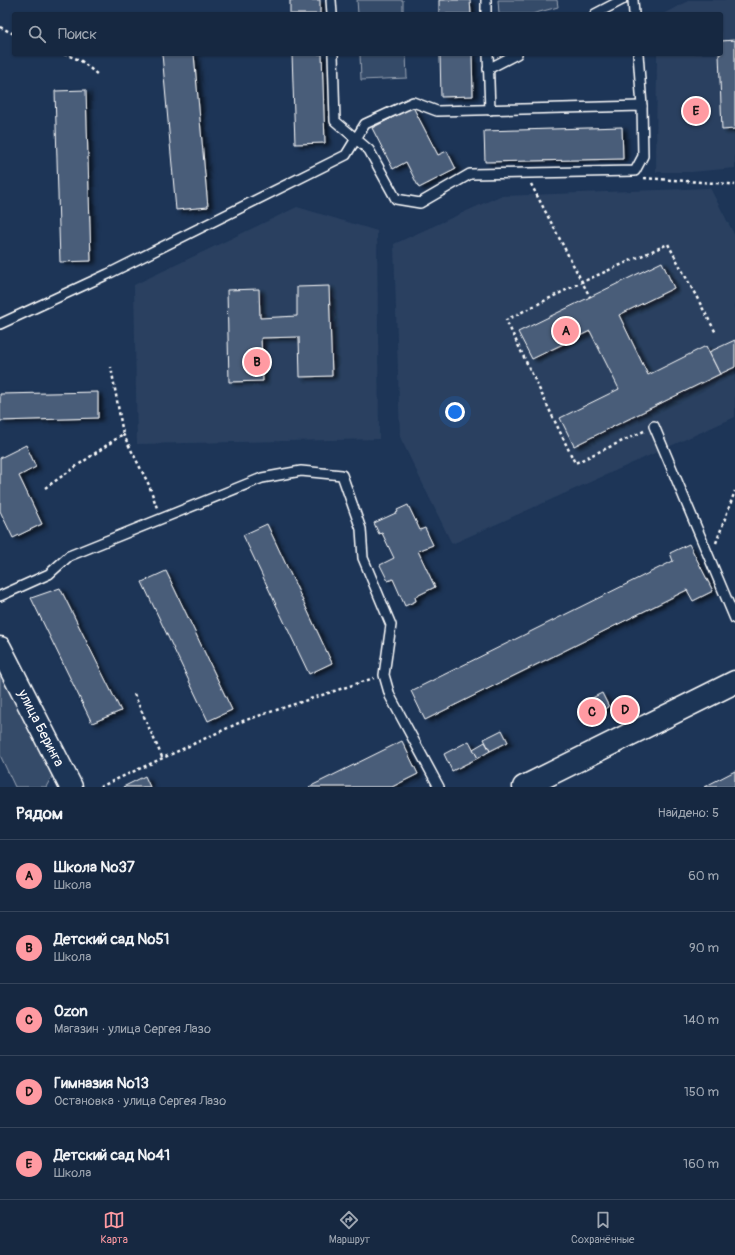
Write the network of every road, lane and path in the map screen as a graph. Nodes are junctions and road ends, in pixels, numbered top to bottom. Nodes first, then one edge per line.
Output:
1 (331, 0) edge
2 (486, 0) edge
3 (622, 0) edge
4 (633, 0) edge
5 (332, 12) edge
6 (486, 12) edge
7 (599, 12) edge
8 (634, 12) edge
9 (0, 27) edge
10 (12, 33) edge
11 (69, 56) edge
12 (333, 56) edge
13 (488, 56) edge
14 (513, 56) edge
15 (638, 56) edge
16 (488, 69) junction
17 (98, 75) dead end
18 (642, 106) junction
19 (490, 110) junction
20 (356, 139) junction
21 (635, 171) junction
22 (526, 173) junction
23 (735, 186) edge
24 (582, 282) junction
25 (590, 297) dead end
26 (0, 324) edge
27 (716, 333) dead end
28 (111, 367) dead end
29 (654, 426) joint
30 (123, 434) junction
31 (45, 488) dead end
32 (735, 490) edge
33 (161, 520) junction
34 (710, 560) junction
35 (0, 596) edge
36 (735, 619) edge
37 (0, 648) edge
38 (384, 675) junction
39 (735, 682) edge
40 (134, 694) dead end
41 (162, 758) junction
42 (71, 787) edge
43 (100, 787) edge
44 (439, 787) edge
45 (524, 787) edge

1 - 5 lane
2 - 6 lane
3 - 7 lane
4 - 8 lane
9 - 10 path
11 - 17 path
12 - 20 lane
13 - 16 lane
14 - 16 lane
15 - 18 lane
16 - 19 lane
18 - 19 lane
18 - 21 lane
19 - 20 lane
20 - 22 lane
20 - 26 lane
21 - 22 lane
21 - 23 path
22 - 24 path
24 - 25 path
24 - 27 path
24 - 29 path
28 - 30 path
29 - 34 lane
30 - 31 path
30 - 33 path
32 - 34 path
33 - 35 lane
33 - 38 lane
34 - 36 lane
37 - 42 street, улица Беринга
38 - 41 path
38 - 44 lane
39 - 45 street
40 - 41 path
41 - 43 path

